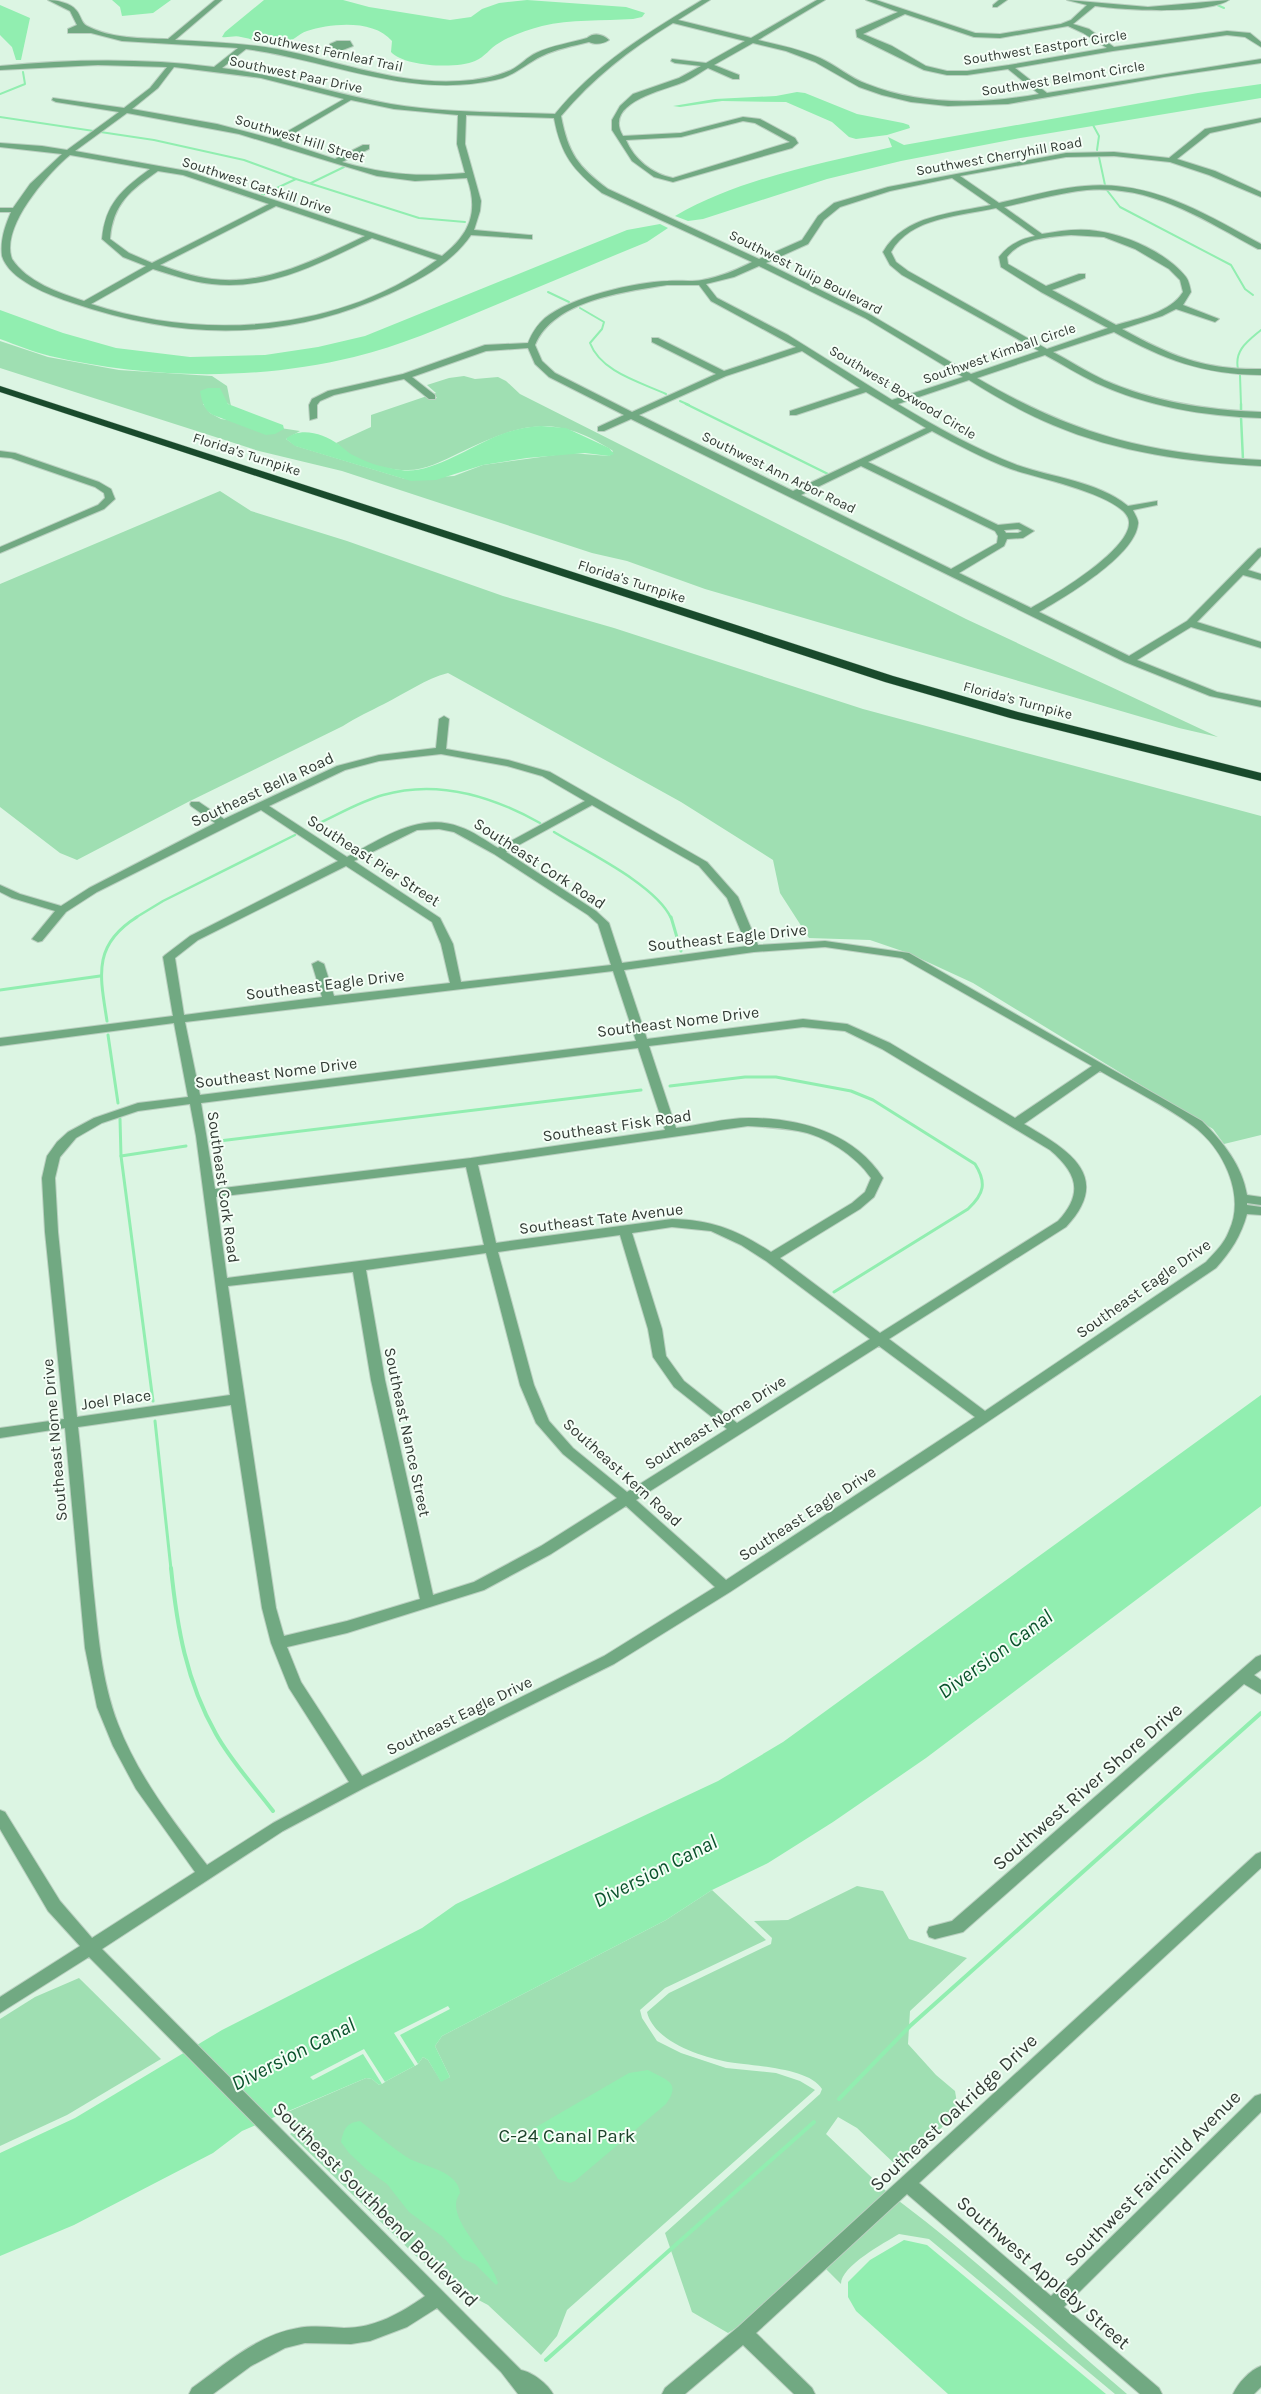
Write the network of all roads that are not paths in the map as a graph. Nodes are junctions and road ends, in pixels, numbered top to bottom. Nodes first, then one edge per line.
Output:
1 (51, 0) edge
2 (219, 0) edge
3 (707, 0) edge
4 (822, 0) edge
5 (869, 0) edge
6 (1004, 0) edge
7 (1070, 0) edge
8 (1226, 0) edge
9 (1092, 5) junction
10 (995, 6) dead end
11 (904, 12) junction
12 (672, 21) junction
13 (1068, 24) junction
14 (171, 40) junction
15 (590, 40) dead end
16 (749, 40) junction
17 (1261, 45) edge
18 (247, 47) junction
19 (1113, 49) junction
20 (675, 61) dead end
21 (1261, 61) edge
22 (172, 65) junction
23 (706, 66) junction
24 (1009, 67) junction
25 (0, 68) edge
26 (216, 69) junction
27 (225, 70) junction
28 (736, 77) dead end
29 (1045, 95) junction
30 (350, 98) junction
31 (56, 100) dead end
32 (125, 111) junction
33 (462, 112) junction
34 (557, 116) junction
35 (1261, 120) edge
36 (621, 138) junction
37 (276, 141) junction
38 (0, 145) edge
39 (366, 146) dead end
40 (71, 152) junction
41 (1171, 160) junction
42 (337, 161) junction
43 (158, 167) junction
44 (953, 174) junction
45 (469, 175) junction
46 (1261, 195) edge
47 (275, 204) junction
48 (998, 205) junction
49 (0, 210) edge
50 (17, 210) junction
51 (469, 232) junction
52 (371, 236) junction
53 (529, 237) dead end
54 (1042, 237) junction
55 (1261, 237) edge
56 (1250, 241) junction
57 (1261, 246) edge
58 (4, 258) edge
59 (442, 259) junction
60 (760, 263) junction
61 (152, 266) junction
62 (1082, 276) dead end
63 (701, 283) junction
64 (1044, 290) junction
65 (86, 304) junction
66 (1177, 306) junction
67 (1215, 319) dead end
68 (1115, 329) junction
69 (654, 340) dead end
70 (531, 345) junction
71 (803, 348) junction
72 (1045, 352) junction
73 (1261, 372) edge
74 (724, 374) junction
75 (406, 376) junction
76 (970, 377) junction
77 (0, 380) edge
78 (868, 388) junction
79 (0, 389) edge
80 (432, 397) dead end
81 (892, 403) junction
82 (793, 413) dead end
83 (1261, 415) edge
84 (631, 416) junction
85 (313, 418) dead end
86 (932, 428) junction
87 (601, 429) dead end
88 (0, 454) edge
89 (862, 462) junction
90 (1261, 463) edge
91 (795, 494) junction
92 (1154, 503) dead end
93 (1127, 509) junction
94 (997, 528) junction
95 (1003, 536) junction
96 (0, 550) edge
97 (1261, 551) edge
98 (1242, 571) junction
99 (952, 572) junction
100 (1261, 577) edge
101 (1032, 612) junction
102 (1190, 623) junction
103 (1261, 645) edge
104 (1128, 660) junction
105 (1261, 704) edge
106 (444, 719) dead end
107 (441, 751) junction
108 (1261, 768) edge
109 (1261, 777) edge
110 (592, 802) junction
111 (194, 804) dead end
112 (261, 805) junction
113 (223, 823) junction
114 (498, 852) junction
115 (345, 860) junction
116 (0, 888) edge
117 (62, 910) junction
118 (38, 939) dead end
119 (754, 949) junction
120 (318, 964) dead end
121 (616, 968) junction
122 (456, 987) junction
123 (329, 1000) junction
124 (179, 1020) junction
125 (0, 1042) edge
126 (642, 1042) junction
127 (1100, 1066) junction
128 (195, 1100) junction
129 (1015, 1124) junction
130 (672, 1134) junction
131 (471, 1162) junction
132 (210, 1194) junction
133 (1261, 1201) edge
134 (1242, 1204) junction
135 (1261, 1211) edge
136 (625, 1230) junction
137 (491, 1248) junction
138 (771, 1258) junction
139 (359, 1266) junction
140 (221, 1282) junction
141 (878, 1340) junction
142 (237, 1399) junction
143 (985, 1418) junction
144 (70, 1424) junction
145 (736, 1429) junction
146 (0, 1433) edge
147 (627, 1499) junction
148 (725, 1588) junction
149 (428, 1603) junction
150 (278, 1644) junction
151 (1261, 1661) edge
152 (1244, 1676) junction
153 (1261, 1688) edge
154 (359, 1784) junction
155 (0, 1816) edge
156 (1261, 1858) edge
157 (205, 1874) junction
158 (935, 1932) dead end
159 (92, 1948) junction
160 (0, 2006) edge
161 (1261, 2101) edge
162 (907, 2184) junction
163 (438, 2296) junction
164 (1052, 2307) junction
165 (744, 2333) junction
166 (512, 2370) junction
167 (1261, 2374) edge
168 (198, 2394) edge
169 (529, 2394) edge
170 (544, 2394) edge
171 (671, 2394) edge
172 (806, 2394) edge
173 (1153, 2394) edge
174 (1242, 2394) edge

1 - 14 street, Southwest Fernleaf Trail
2 - 14 street
3 - 12 street
4 - 16 street
5 - 11 street
6 - 10 street
7 - 9 street
8 - 9 street
9 - 13 street
11 - 13 street
11 - 24 street, Southwest Eastport Circle
12 - 16 street, Southwest Belmont Circle
12 - 34 street
13 - 19 street
14 - 18 street, Southwest Fernleaf Trail
15 - 18 street, Southwest Fernleaf Trail
16 - 23 street
16 - 29 street, Southwest Belmont Circle
17 - 19 street, Southwest Eastport Circle
18 - 26 street
18 - 27 street
19 - 24 street, Southwest Eastport Circle
20 - 23 street
21 - 29 street, Southwest Belmont Circle
22 - 25 street, Southwest Paar Drive
22 - 26 street, Southwest Paar Drive
22 - 32 street
23 - 28 street
23 - 36 street
24 - 29 street
26 - 27 street, Southwest Paar Drive
27 - 30 street, Southwest Paar Drive
30 - 33 street, Southwest Paar Drive
30 - 37 street
31 - 32 street, Southwest Hill Street
32 - 37 street, Southwest Hill Street
32 - 40 street
33 - 34 street, Southwest Paar Drive
33 - 45 street
34 - 60 street, Southwest Tulip Boulevard
35 - 41 street
36 - 36 street
37 - 42 street, Southwest Hill Street
38 - 40 street, Southwest Catskill Drive
39 - 42 street
40 - 43 street, Southwest Catskill Drive
40 - 50 street
41 - 44 street, Southwest Cherryhill Road
41 - 46 street, Southwest Cherryhill Road
42 - 45 street, Southwest Hill Street
43 - 47 street, Southwest Catskill Drive
43 - 61 street
44 - 48 street
44 - 60 street, Southwest Cherryhill Road
45 - 51 street
47 - 52 street, Southwest Catskill Drive
47 - 61 street
48 - 54 street
48 - 56 street
48 - 72 street
49 - 50 street
50 - 58 street
51 - 53 street
51 - 59 street
52 - 59 street, Southwest Catskill Drive
52 - 61 street
54 - 64 street, Southwest Kimball Circle
54 - 66 street, Southwest Kimball Circle
55 - 56 street
56 - 57 street
58 - 65 street
59 - 65 street
60 - 63 street
60 - 76 street, Southwest Tulip Boulevard
61 - 65 street
62 - 64 street
63 - 70 street
63 - 71 street, Southwest Boxwood Circle
64 - 68 street, Southwest Kimball Circle
66 - 67 street
66 - 68 street, Southwest Kimball Circle
68 - 72 street, Southwest Kimball Circle
68 - 73 street
69 - 74 street
70 - 75 street
70 - 84 street, Southwest Ann Arbor Road
71 - 74 street
71 - 78 street, Southwest Boxwood Circle
72 - 76 street, Southwest Kimball Circle
72 - 83 street
74 - 84 street
75 - 80 street
75 - 85 street
76 - 81 street, Southwest Kimball Circle
76 - 90 street, Southwest Tulip Boulevard
77 - 108 highway, Florida's Turnpike
78 - 81 street, Southwest Boxwood Circle
78 - 82 street
79 - 109 highway, Florida's Turnpike
81 - 86 street, Southwest Boxwood Circle
84 - 87 street
84 - 91 street, Southwest Ann Arbor Road
86 - 89 street
86 - 93 street, Southwest Boxwood Circle
88 - 96 street
89 - 91 street
89 - 94 street
91 - 99 street, Southwest Ann Arbor Road
92 - 93 street
93 - 101 street
94 - 95 street
94 - 95 street
95 - 99 street
97 - 98 street
98 - 100 street
98 - 102 street
99 - 101 street, Southwest Ann Arbor Road
101 - 104 street, Southwest Ann Arbor Road
102 - 103 street
102 - 104 street
104 - 105 street, Southwest Ann Arbor Road
106 - 107 street
107 - 110 street, Southeast Bella Road
107 - 112 street, Southeast Bella Road
110 - 114 street
110 - 119 street, Southeast Bella Road
111 - 113 street
112 - 113 street, Southeast Bella Road
112 - 115 street, Southeast Pier Street
113 - 117 street, Southeast Bella Road
114 - 115 street, Southeast Cork Road
114 - 121 street, Southeast Cork Road
115 - 122 street, Southeast Pier Street
115 - 124 street, Southeast Cork Road
116 - 117 street
117 - 118 street, Southeast Bella Road
119 - 121 street, Southeast Eagle Drive
119 - 127 street, Southeast Eagle Drive
120 - 123 street
121 - 122 street, Southeast Eagle Drive
121 - 126 street, Southeast Cork Road
122 - 123 street, Southeast Eagle Drive
123 - 124 street, Southeast Eagle Drive
124 - 125 street, Southeast Eagle Drive
124 - 128 street, Southeast Cork Road
126 - 128 street, Southeast Nome Drive
126 - 129 street, Southeast Nome Drive
126 - 130 street, Southeast Cork Road
127 - 129 street
127 - 134 street, Southeast Eagle Drive
128 - 132 street, Southeast Cork Road
128 - 144 street, Southeast Nome Drive
129 - 141 street, Southeast Nome Drive
130 - 131 street, Southeast Fisk Road
130 - 138 street, Southeast Fisk Road
131 - 132 street, Southeast Fisk Road
131 - 137 street, Southeast Kern Road
132 - 140 street, Southeast Cork Road
133 - 134 street
134 - 135 street
134 - 143 street, Southeast Eagle Drive
136 - 137 street, Southeast Tate Avenue
136 - 138 street, Southeast Tate Avenue
136 - 145 street
137 - 139 street, Southeast Tate Avenue
137 - 147 street, Southeast Kern Road
138 - 141 street, Southeast Tate Avenue
139 - 140 street, Southeast Tate Avenue
139 - 149 street, Southeast Nance Street
140 - 142 street, Southeast Cork Road
141 - 143 street, Southeast Tate Avenue
141 - 145 street, Southeast Nome Drive
142 - 144 street, Joel Place
142 - 150 street, Southeast Cork Road
143 - 148 street, Southeast Eagle Drive
144 - 146 street, Joel Place
144 - 157 street, Southeast Nome Drive
145 - 147 street, Southeast Nome Drive
147 - 148 street, Southeast Kern Road
147 - 149 street, Southeast Nome Drive
148 - 154 street, Southeast Eagle Drive
149 - 150 street, Southeast Nome Drive
150 - 154 street, Southeast Cork Road
151 - 152 street, Southwest River Shore Drive
152 - 153 street
152 - 158 street, Southwest River Shore Drive
154 - 157 street, Southeast Eagle Drive
155 - 159 street, Southeast Southbend Boulevard
156 - 162 street, Southeast Oakridge Drive
157 - 159 street, Southeast Eagle Drive
159 - 160 street, Southeast Eagle Drive
159 - 163 street, Southeast Southbend Boulevard
161 - 164 street, Southwest Fairchild Avenue
162 - 164 street, Southwest Appleby Street
162 - 165 street, Southeast Oakridge Drive
163 - 166 street, Southeast Southbend Boulevard
163 - 168 street
164 - 173 street, Southwest Appleby Street
165 - 171 street, Southeast Oakridge Drive
165 - 172 street
166 - 169 street, Southeast Southbend Boulevard
166 - 170 street, Southeast Southbend Boulevard
167 - 174 street

